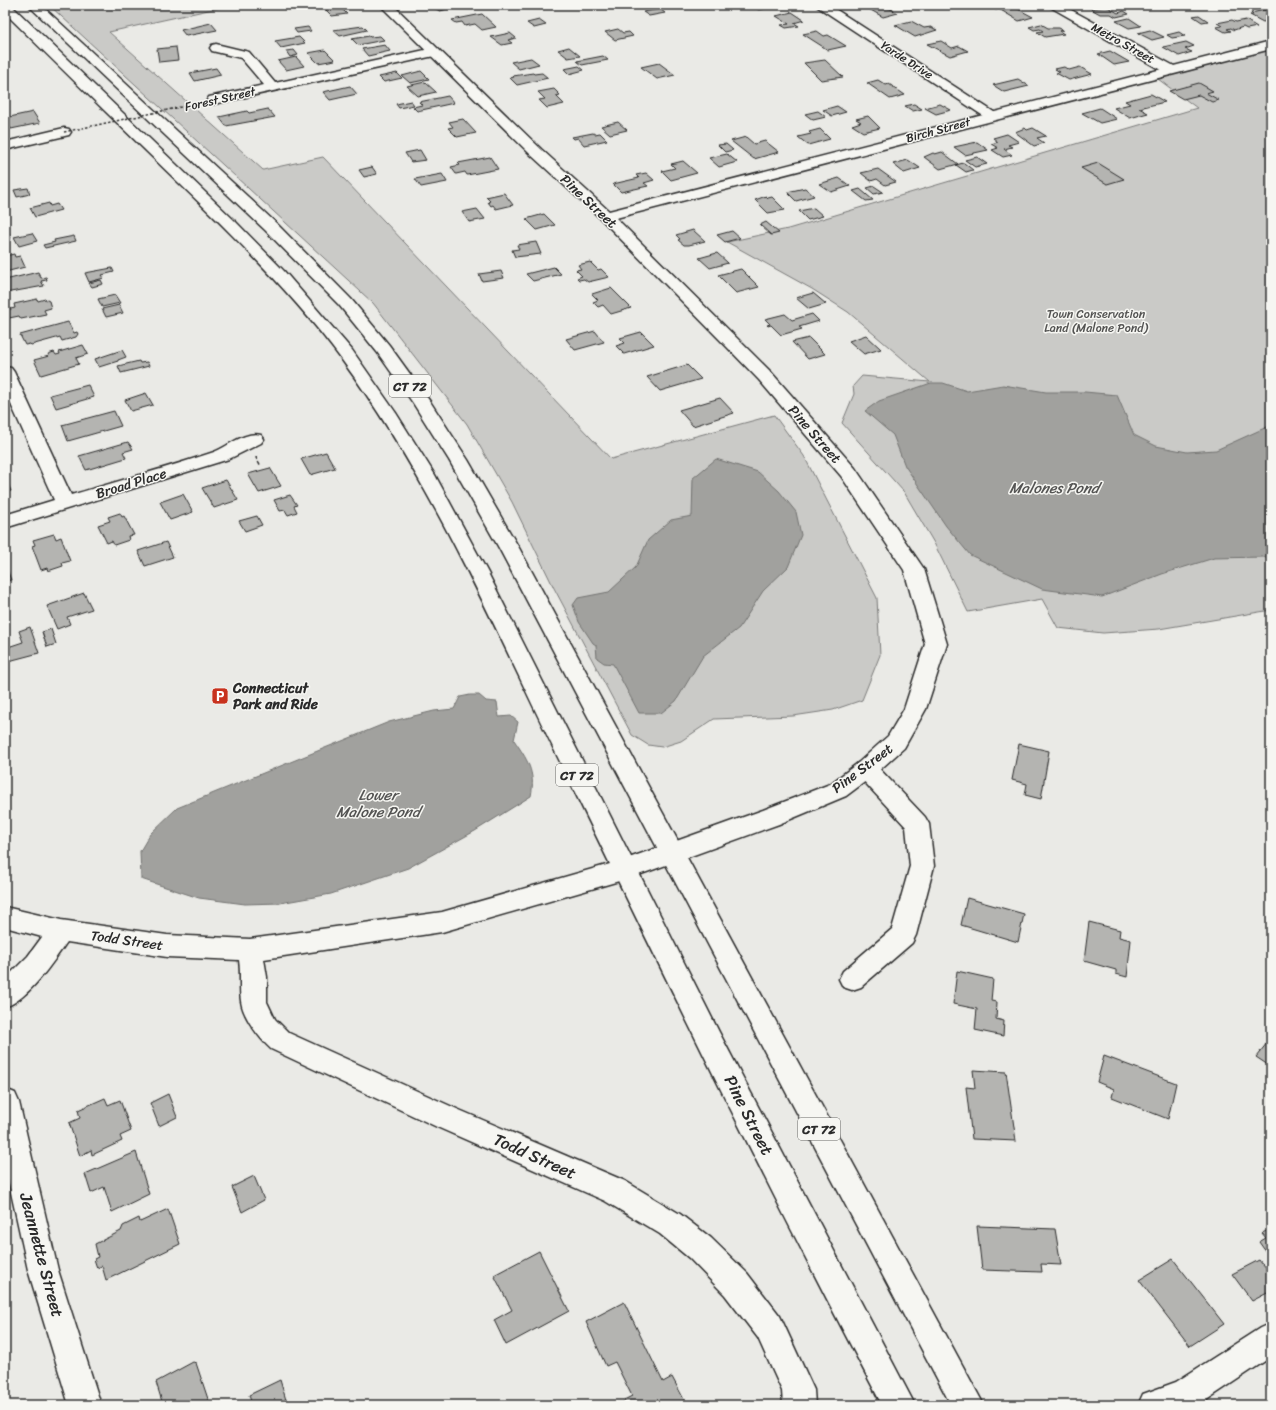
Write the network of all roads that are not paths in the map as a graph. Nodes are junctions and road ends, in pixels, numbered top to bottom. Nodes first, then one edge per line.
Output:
1 (34, 5) edge
2 (386, 5) edge
3 (821, 5) edge
4 (1054, 5) edge
5 (5, 6) edge
6 (1271, 45) edge
7 (216, 48) dead end
8 (434, 52) junction
9 (1171, 70) junction
10 (272, 87) junction
11 (214, 100) road end
12 (993, 116) junction
13 (64, 132) road end
14 (5, 146) edge
15 (606, 216) junction
16 (5, 372) edge
17 (255, 439) dead end
18 (65, 503) junction
19 (5, 522) edge
20 (866, 769) junction
21 (672, 854) junction
22 (624, 870) junction
23 (5, 917) edge
24 (61, 931) junction
25 (250, 950) junction
26 (852, 979) dead end
27 (5, 996) edge
28 (5, 1102) edge
29 (1271, 1339) edge
30 (85, 1405) edge
31 (798, 1405) edge
32 (899, 1405) edge
33 (968, 1405) edge
34 (1154, 1405) edge

1 - 21 main road, CT 72
2 - 8 main road, Pine Street
3 - 12 main road, Yarde Drive
4 - 9 main road, Metro Street
5 - 22 main road, CT 72
6 - 9 main road, Birch Street
7 - 10 main road
8 - 10 main road, Forest Street
8 - 15 main road, Pine Street
9 - 12 main road, Birch Street
10 - 11 main road, Forest Street
12 - 15 main road, Birch Street
13 - 14 main road
15 - 20 main road, Pine Street
16 - 18 main road
17 - 18 main road, Broad Place
18 - 19 main road, Broad Place
20 - 21 main road, Pine Street
20 - 26 main road
21 - 22 main road, Pine Street
21 - 33 main road, CT 72
22 - 25 main road, Todd Street
22 - 32 main road, Pine Street / CT 72
23 - 24 main road, Todd Street
24 - 25 main road, Todd Street
24 - 27 main road
25 - 31 main road, Todd Street
28 - 30 main road, Jeannette Street
29 - 34 main road

